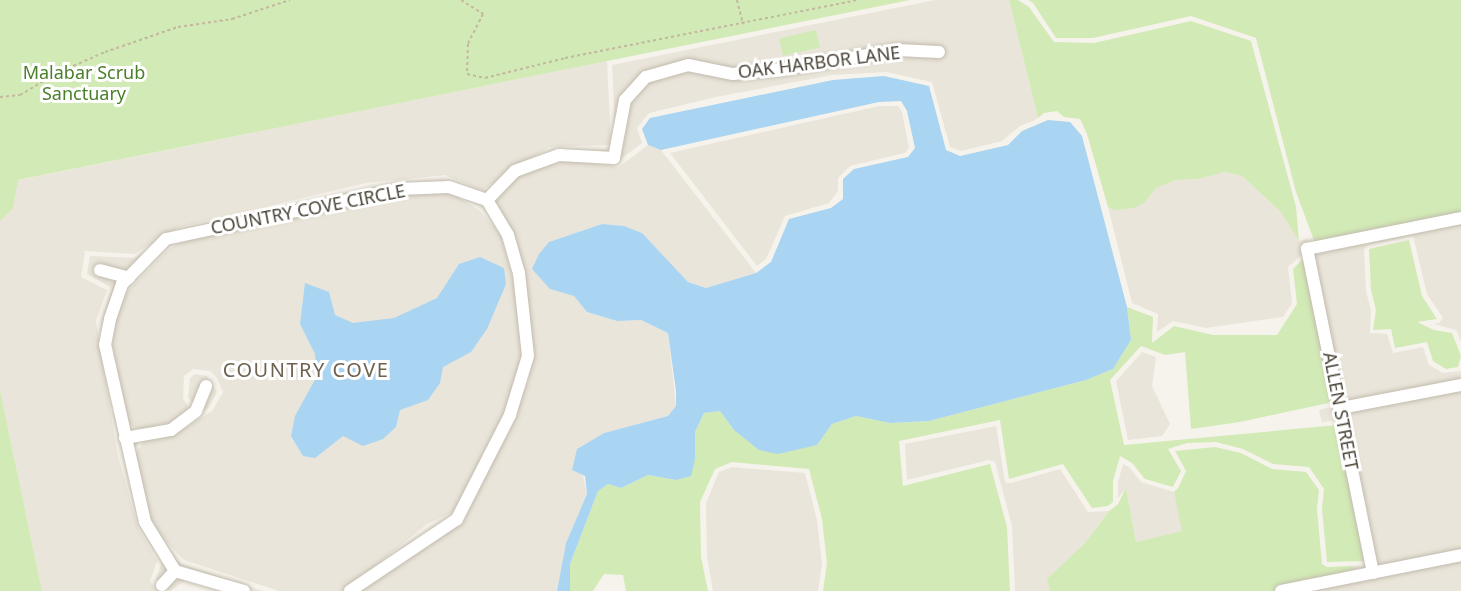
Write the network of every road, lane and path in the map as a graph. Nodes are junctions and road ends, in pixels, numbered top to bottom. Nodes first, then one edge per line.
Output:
1 (290, 0) edge
2 (460, 0) edge
3 (737, 0) edge
4 (858, 0) edge
5 (743, 25) junction
6 (939, 52) dead end
7 (0, 97) edge
8 (487, 200) junction
9 (1461, 218) edge
10 (100, 270) dead end
11 (129, 278) junction
12 (1461, 385) edge
13 (206, 386) dead end
14 (1341, 408) junction
15 (125, 438) junction
16 (1461, 555) edge
17 (175, 571) junction
18 (1373, 573) junction
19 (162, 585) dead end
20 (244, 591) edge
21 (350, 591) edge
22 (1281, 591) edge

1 - 7 path
2 - 5 path
3 - 5 path
4 - 5 path
6 - 8 street, OAK HARBOR LANE
8 - 11 street, COUNTRY COVE CIRCLE
8 - 21 street
9 - 14 street, ALLEN STREET
10 - 11 street
11 - 15 street, COUNTRY COVE CIRCLE
12 - 14 street
13 - 15 street
14 - 18 street, ALLEN STREET
15 - 17 street, COUNTRY COVE CIRCLE
16 - 18 street
17 - 19 street
17 - 20 street
18 - 22 street

